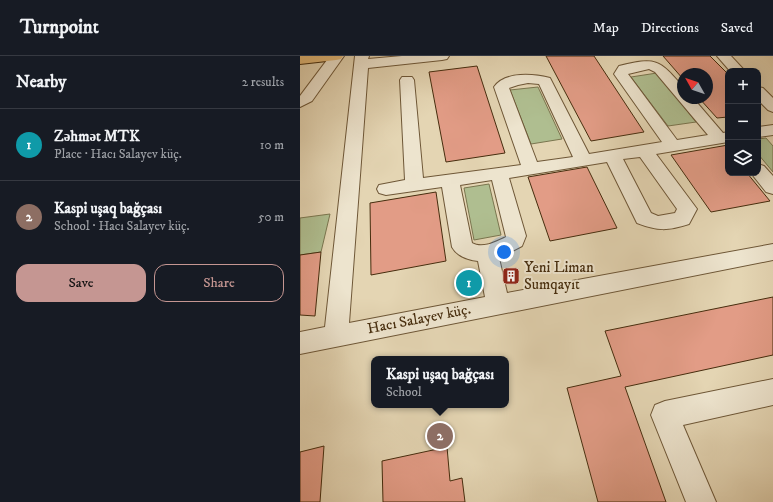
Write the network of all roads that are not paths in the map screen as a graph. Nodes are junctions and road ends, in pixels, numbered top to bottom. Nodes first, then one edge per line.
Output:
1 (337, 56) edge
2 (442, 56) edge
3 (724, 56) edge
4 (300, 60) edge
5 (362, 60) edge
6 (735, 68) edge
7 (407, 80) dead end
8 (677, 89) edge
9 (761, 94) edge
10 (300, 102) edge
11 (691, 104) edge
12 (773, 107) edge
13 (724, 138) edge
14 (673, 146) junction
15 (644, 150) junction
16 (613, 156) junction
17 (583, 160) junction
18 (530, 169) junction
19 (499, 173) junction
20 (761, 174) edge
21 (450, 180) junction
22 (414, 185) junction
23 (773, 188) edge
24 (386, 189) dead end
25 (773, 252) edge
26 (487, 253) junction
27 (498, 304) junction
28 (336, 335) junction
29 (300, 342) edge
30 (773, 392) edge
31 (701, 502) edge

1 - 4 main road
1 - 10 street
2 - 5 street
3 - 6 street
5 - 28 street
7 - 22 street
8 - 14 street
9 - 12 street
11 - 13 street
13 - 14 street
14 - 15 street
15 - 16 street
15 - 16 street
16 - 17 street
17 - 18 street
17 - 18 street
18 - 19 street
19 - 21 street
19 - 26 street
20 - 23 street
21 - 22 street
21 - 26 street
22 - 24 street
25 - 27 street, Hacı Salayev küç.
26 - 27 street
27 - 28 street, Hacı Salayev küç.
28 - 29 street, Hacı Salayev küç.
30 - 31 street

